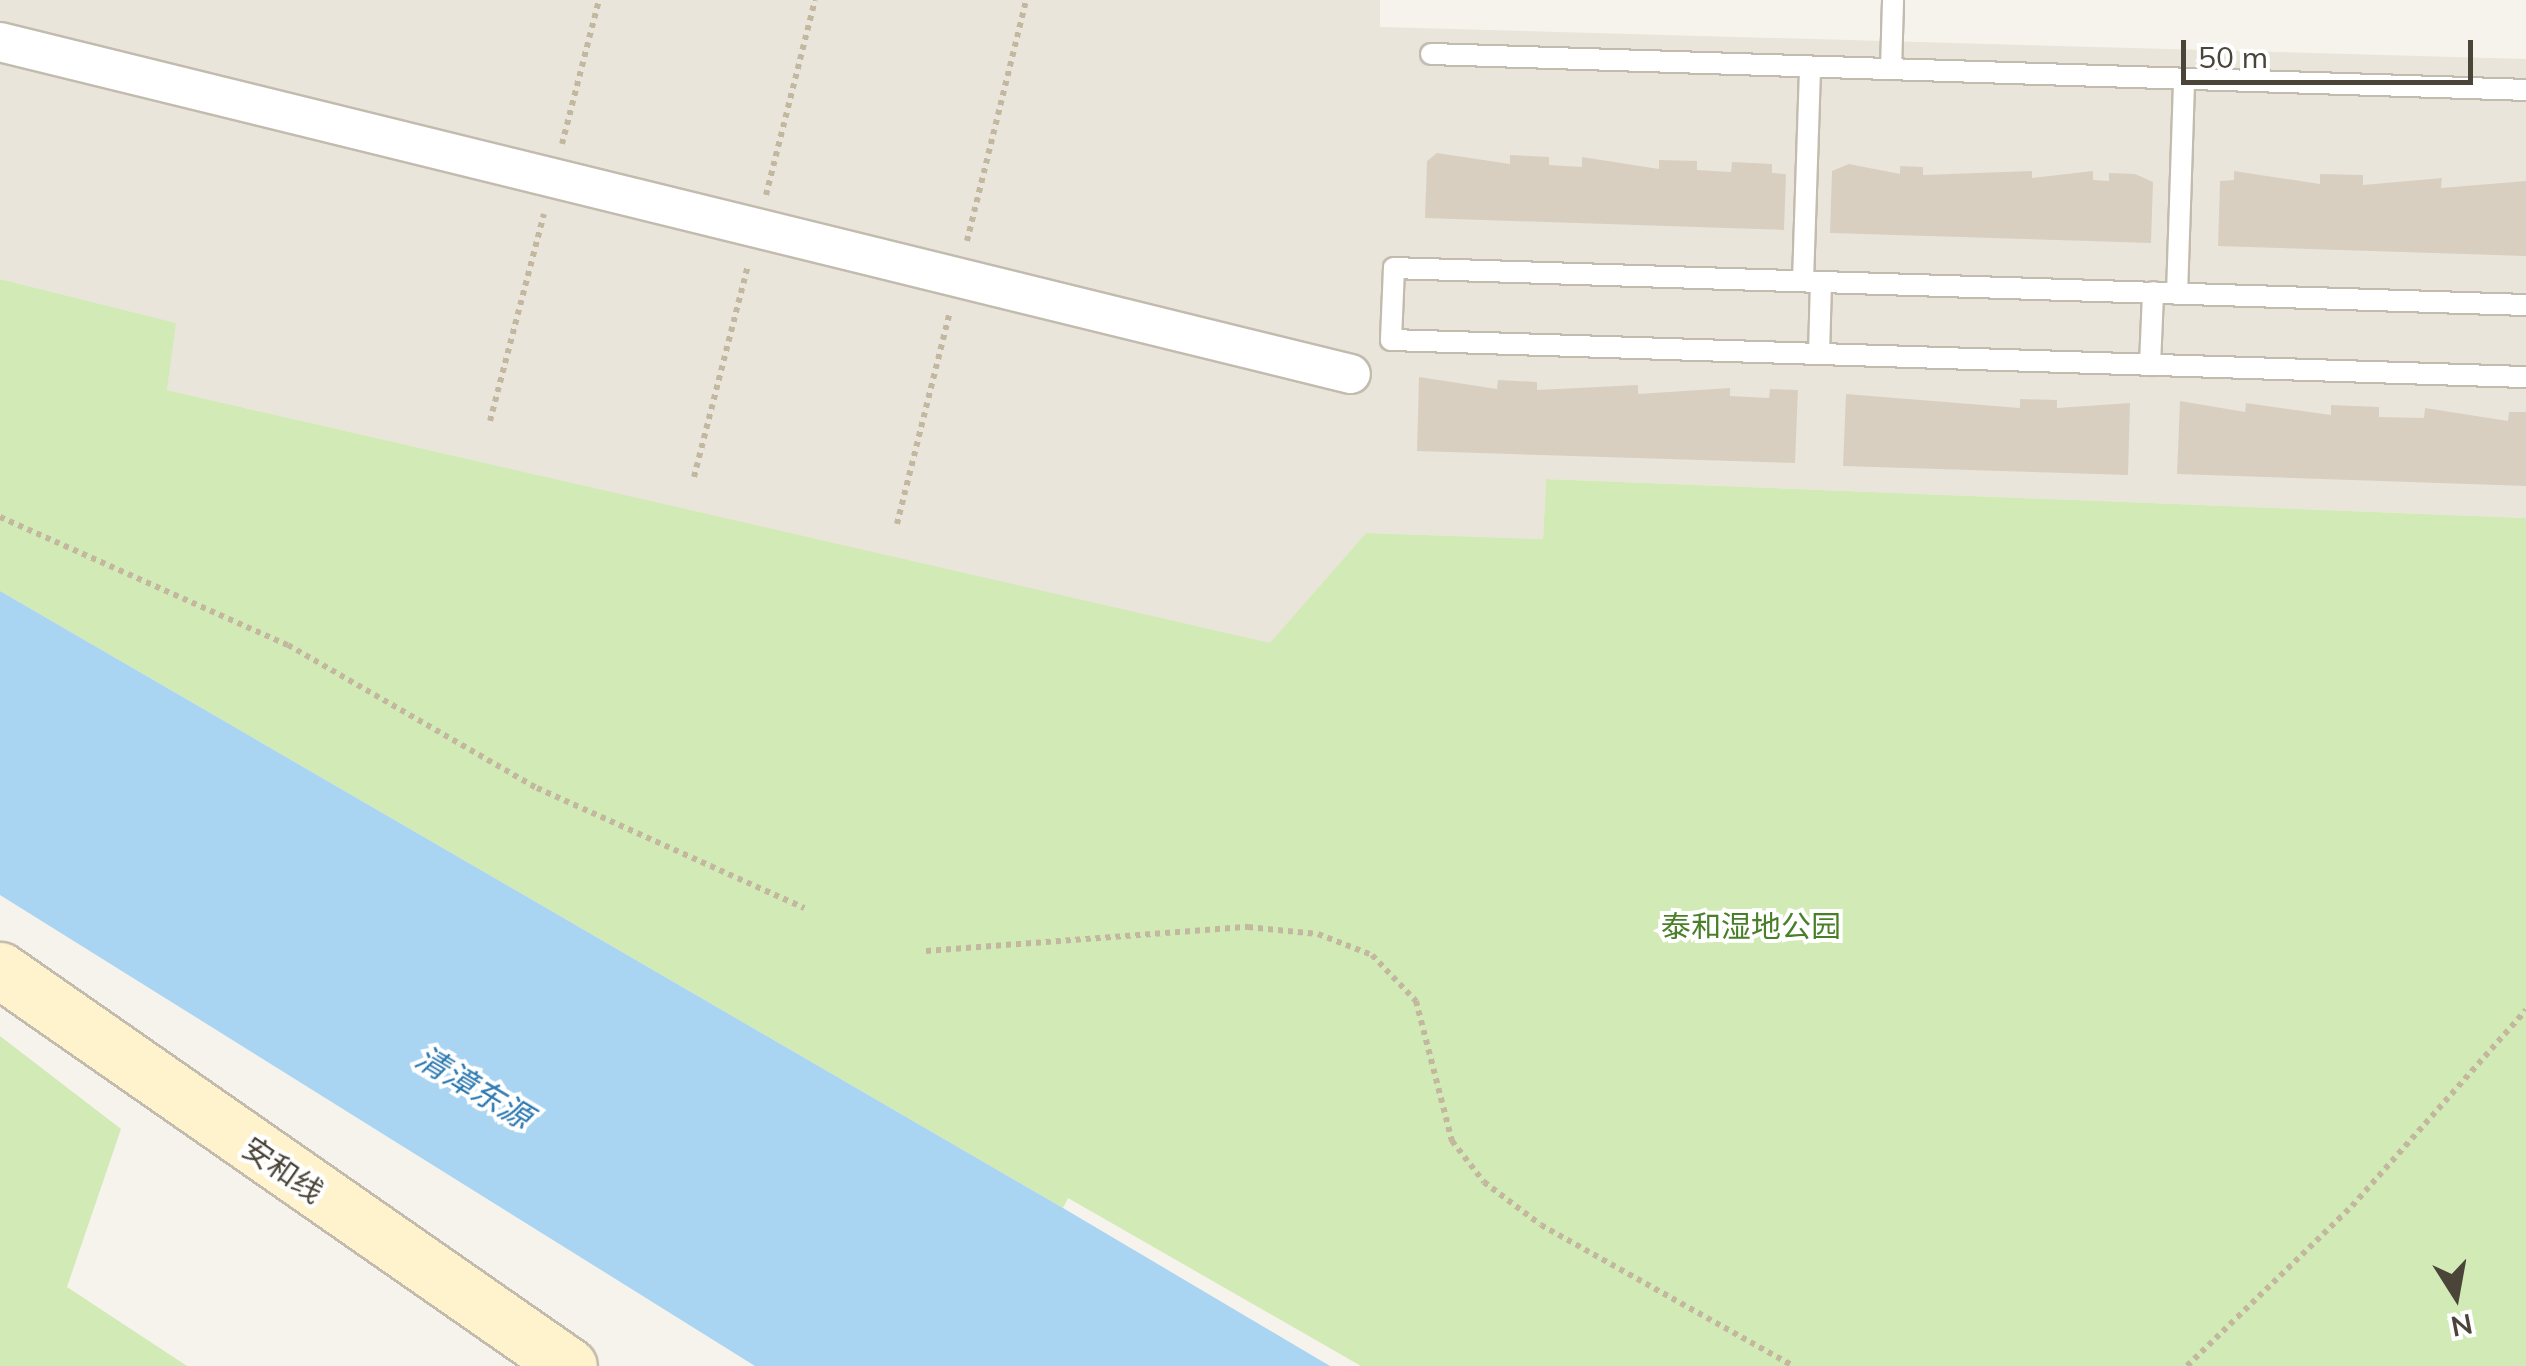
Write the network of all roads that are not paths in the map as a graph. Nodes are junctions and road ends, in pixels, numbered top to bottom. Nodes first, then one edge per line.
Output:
1 (1893, 0) edge
2 (0, 42) edge
3 (1431, 54) dead end
4 (1810, 67) junction
5 (1891, 69) junction
6 (2184, 79) junction
7 (2526, 90) edge
8 (1812, 281) junction
9 (2153, 292) junction
10 (2177, 294) junction
11 (2526, 304) edge
12 (1818, 354) junction
13 (2150, 365) junction
14 (1351, 374) dead end
15 (2526, 377) edge
16 (0, 970) edge
17 (0, 1010) edge
18 (511, 1366) edge
19 (569, 1366) edge

1 - 5 lane
2 - 14 street
3 - 4 lane
4 - 5 lane
4 - 8 lane
5 - 6 lane
6 - 7 lane
6 - 10 lane
8 - 9 lane
8 - 12 lane
8 - 12 lane
9 - 10 lane
9 - 13 lane
10 - 11 lane
12 - 13 lane
13 - 15 lane
16 - 19 main road, 安和线
17 - 18 main road, 安和线

